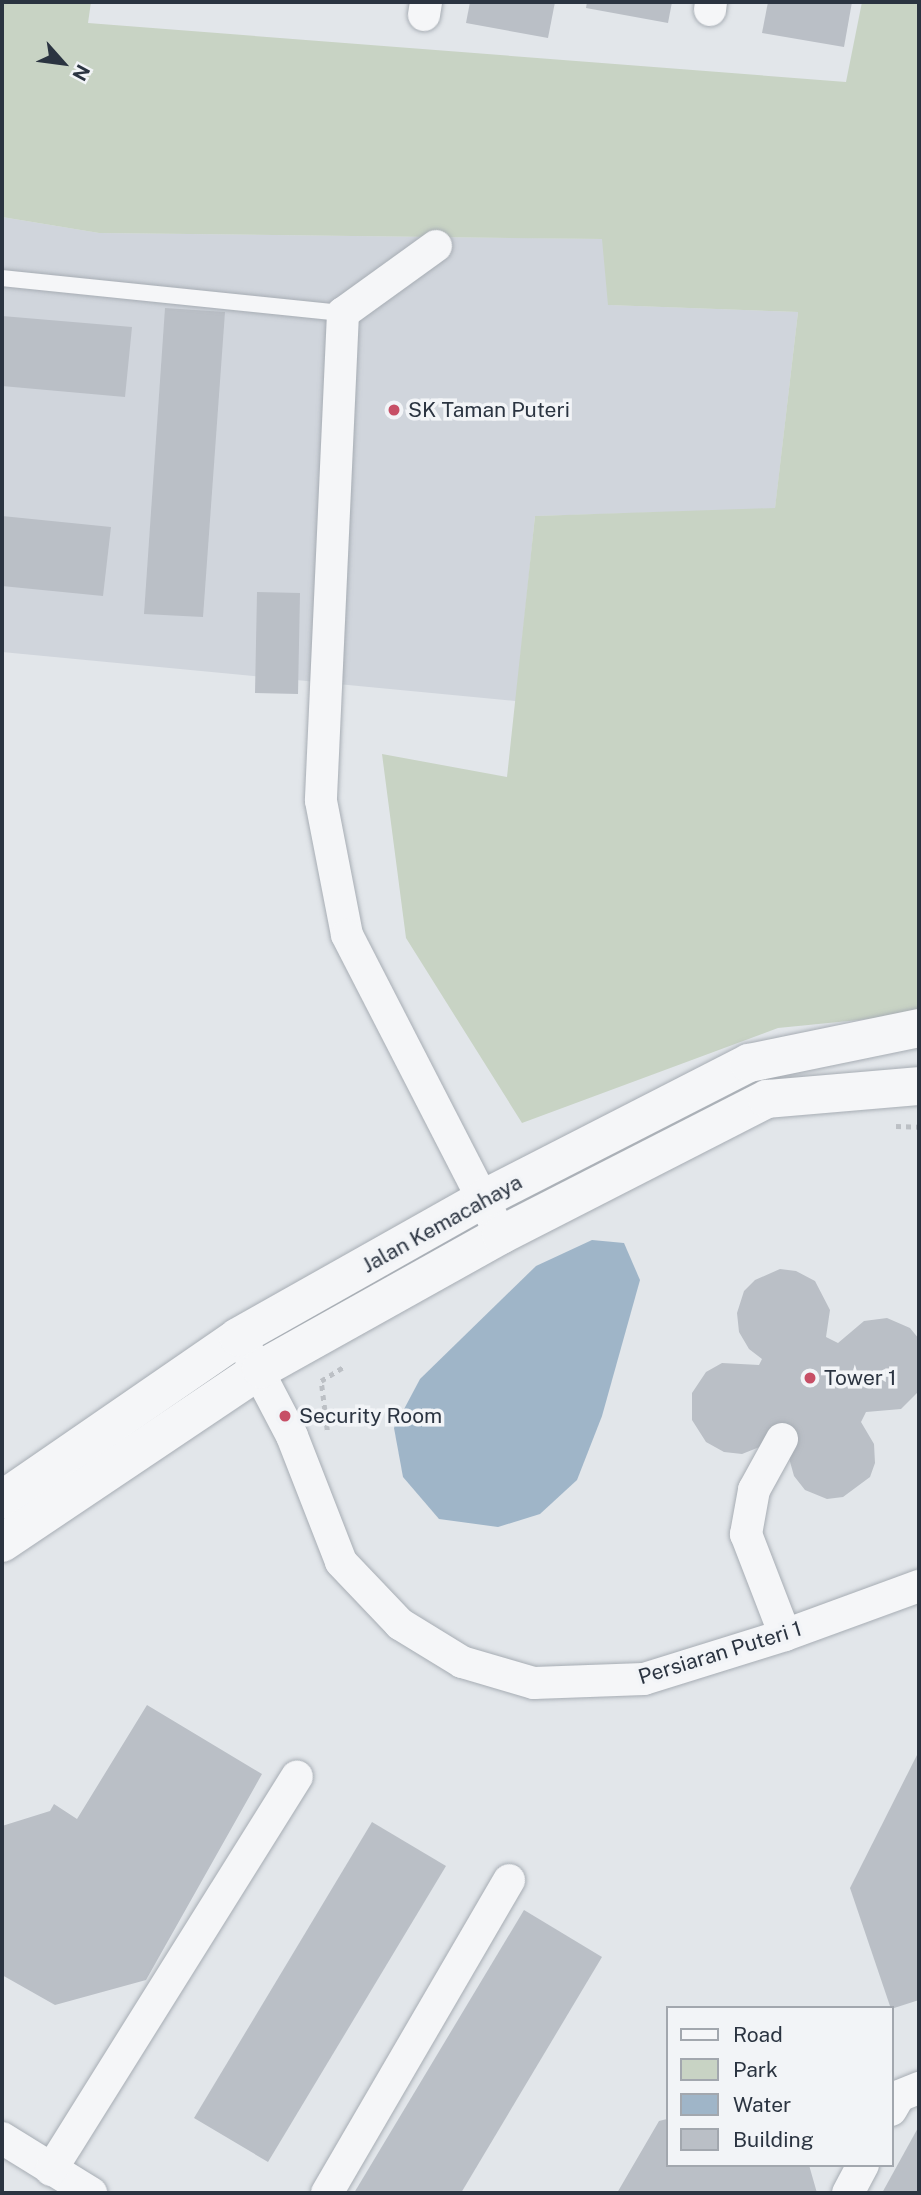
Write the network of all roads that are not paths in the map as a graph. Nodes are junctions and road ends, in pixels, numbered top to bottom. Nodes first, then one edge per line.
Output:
1 (436, 246) dead end
2 (2, 278) edge
3 (343, 313) junction
4 (919, 1028) edge
5 (919, 1086) edge
6 (483, 1199) junction
7 (501, 1235) junction
8 (238, 1337) junction
9 (261, 1369) junction
10 (782, 1439) dead end
11 (2, 1500) edge
12 (2, 1543) edge
13 (919, 1586) edge
14 (785, 1635) junction
15 (297, 1776) dead end
16 (509, 1880) dead end
17 (919, 2088) edge
18 (893, 2106) edge
19 (2, 2138) edge
20 (862, 2167) edge
21 (51, 2171) junction
22 (91, 2193) edge
23 (327, 2193) edge
24 (848, 2193) edge

1 - 3 street
2 - 3 lane
3 - 6 street
4 - 6 street, Jalan Kemacahaya
5 - 7 street, Jalan Kemacahaya
6 - 7 street
6 - 8 street, Jalan Kemacahaya
7 - 9 street, Jalan Kemacahaya
8 - 9 street, Persiaran Puteri 1
8 - 11 street, Jalan Kemacahaya
9 - 12 street, Jalan Kemacahaya
9 - 14 street, Persiaran Puteri 1
10 - 14 street
13 - 14 street, Persiaran Puteri 1
15 - 21 street
16 - 23 street
17 - 18 street
19 - 21 street
20 - 24 street
21 - 22 street

